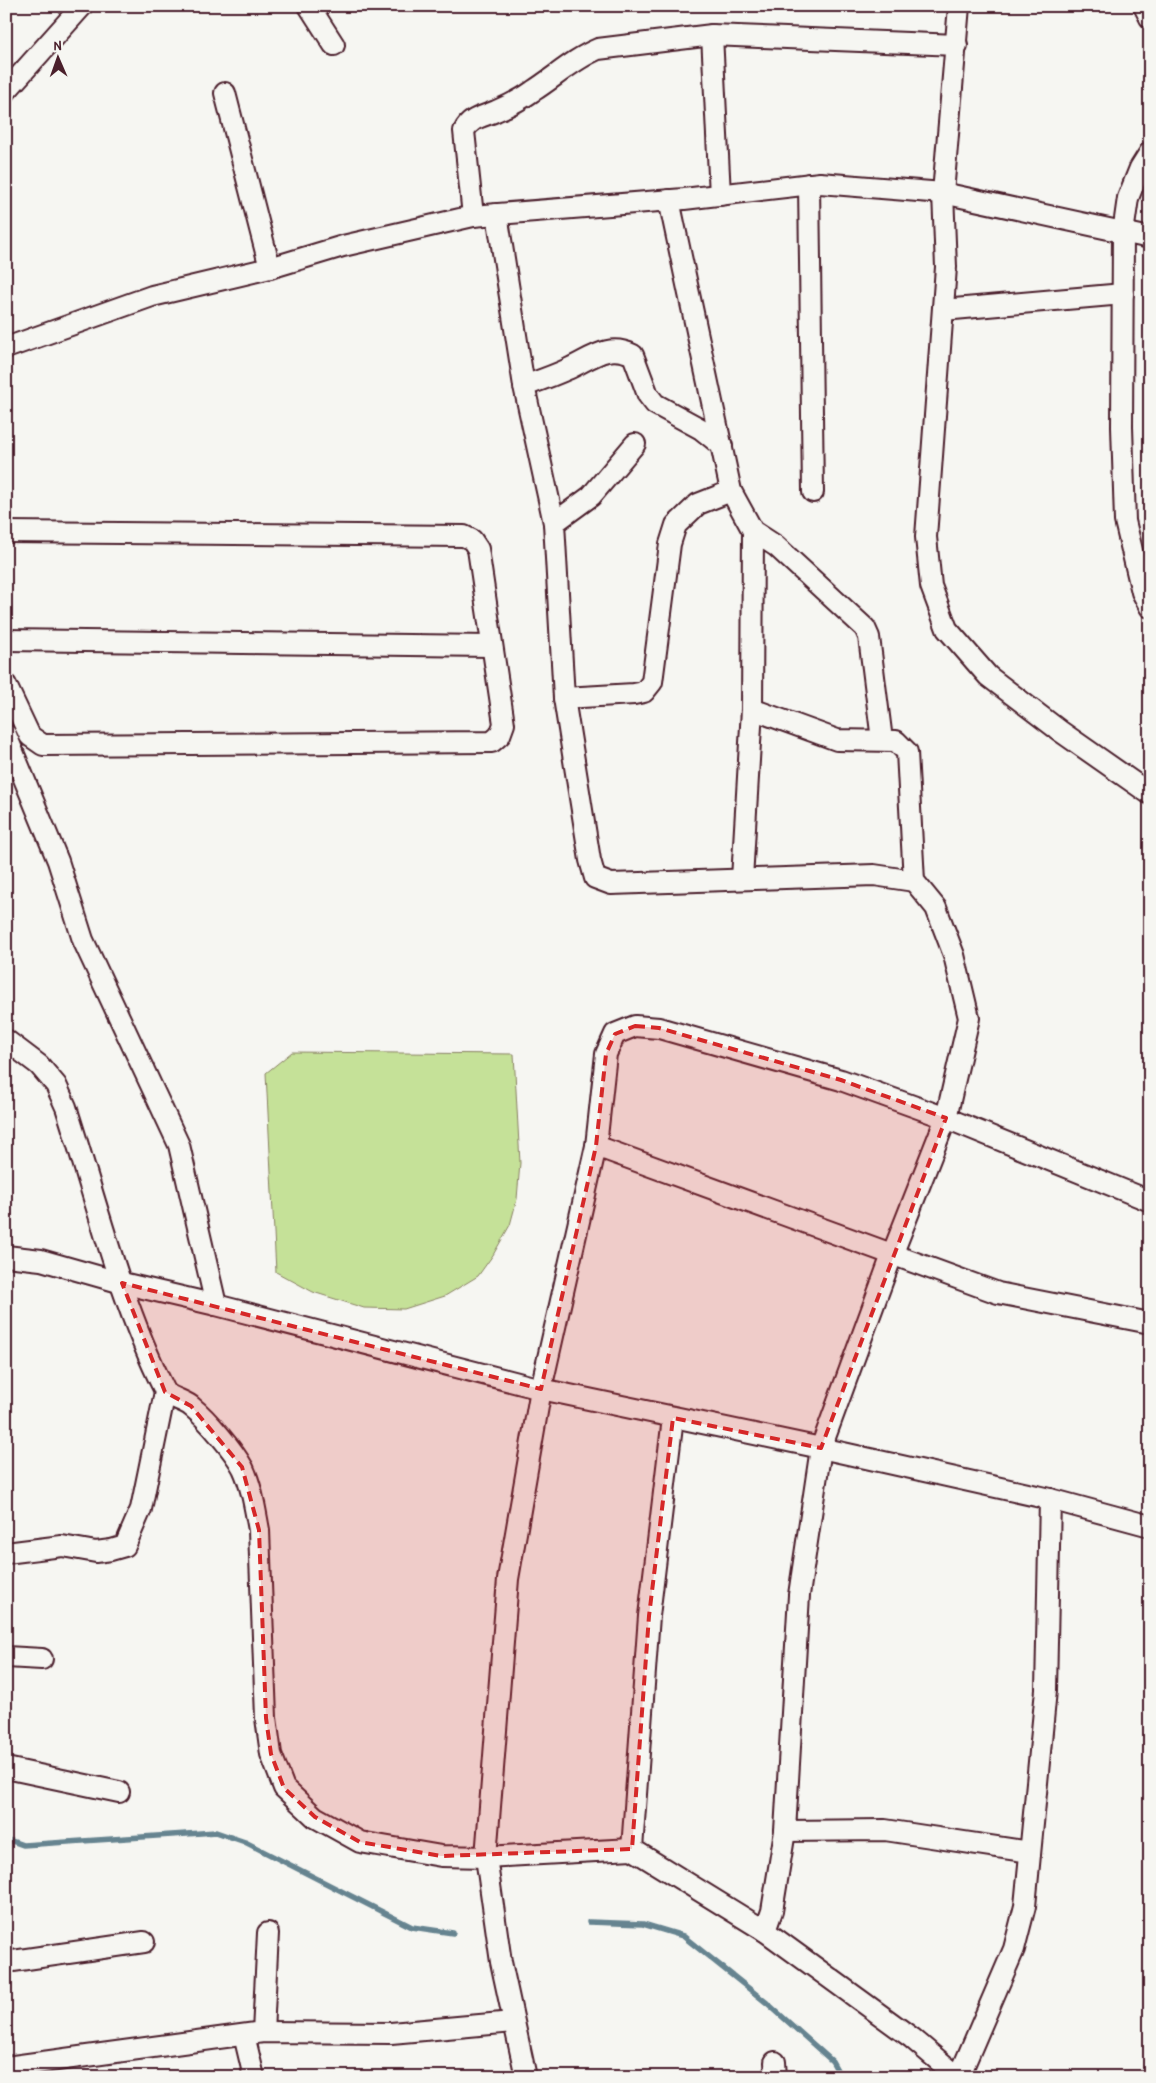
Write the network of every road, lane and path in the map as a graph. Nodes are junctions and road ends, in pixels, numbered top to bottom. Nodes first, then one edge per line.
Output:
1 (309, 6) edge
2 (959, 6) edge
3 (1144, 6) edge
4 (79, 7) edge
5 (1150, 18) edge
6 (712, 35) junction
7 (334, 44) dead end
8 (957, 45) junction
9 (6, 91) edge
10 (225, 93) dead end
11 (1150, 152) edge
12 (809, 184) junction
13 (943, 193) junction
14 (720, 194) junction
15 (670, 200) junction
16 (497, 214) junction
17 (473, 216) junction
18 (1123, 233) junction
19 (1150, 238) edge
20 (270, 268) junction
21 (1123, 294) junction
22 (943, 310) junction
23 (6, 348) edge
24 (524, 386) junction
25 (635, 444) dead end
26 (722, 446) junction
27 (731, 491) junction
28 (813, 492) dead end
29 (554, 523) junction
30 (752, 531) junction
31 (6, 532) edge
32 (1150, 607) edge
33 (6, 640) edge
34 (491, 646) junction
35 (6, 685) edge
36 (564, 698) junction
37 (752, 709) junction
38 (6, 735) edge
39 (882, 740) junction
40 (1150, 794) edge
41 (742, 879) junction
42 (914, 881) junction
43 (6, 1040) edge
44 (946, 1118) junction
45 (596, 1146) junction
46 (1150, 1201) edge
47 (892, 1254) junction
48 (6, 1256) edge
49 (122, 1284) junction
50 (216, 1305) junction
51 (1150, 1323) edge
52 (541, 1389) junction
53 (165, 1392) junction
54 (673, 1418) junction
55 (821, 1448) junction
56 (1050, 1499) junction
57 (1150, 1526) edge
58 (6, 1553) edge
59 (6, 1657) edge
60 (42, 1659) dead end
61 (6, 1768) edge
62 (119, 1792) dead end
63 (785, 1831) junction
64 (632, 1849) junction
65 (1030, 1852) junction
66 (486, 1857) junction
67 (765, 1931) junction
68 (268, 1933) dead end
69 (144, 1942) dead end
70 (6, 1962) edge
71 (513, 2022) junction
72 (254, 2034) junction
73 (6, 2067) edge
74 (254, 2077) edge
75 (526, 2077) edge
76 (958, 2077) edge

1 - 7 street
2 - 8 street
3 - 5 street
4 - 9 street
6 - 8 street
6 - 14 street
6 - 17 street
8 - 13 street
10 - 20 street
11 - 18 street
12 - 13 street
12 - 14 street
12 - 28 street
13 - 18 street
13 - 22 street
14 - 15 street
15 - 16 street
15 - 26 street
16 - 17 street
16 - 24 street
17 - 20 street
18 - 19 street
18 - 21 street
20 - 23 street
21 - 22 street
21 - 32 street
22 - 40 street
24 - 26 street
24 - 29 street
25 - 29 street
26 - 27 street
27 - 30 street
27 - 36 street
29 - 36 street
30 - 37 street
30 - 39 street
31 - 34 street
33 - 34 street
34 - 35 street
36 - 41 street
37 - 39 street
37 - 41 street
38 - 50 street
39 - 42 street
41 - 42 street
42 - 44 street
43 - 49 street
44 - 45 street
44 - 46 street
44 - 47 street
45 - 47 street
45 - 52 street
47 - 51 street
47 - 55 street
48 - 49 street
49 - 50 street
49 - 53 street
50 - 52 street
52 - 54 street
52 - 66 street
53 - 58 street
53 - 66 street
54 - 55 street
54 - 64 street
55 - 56 street
55 - 63 street
56 - 57 street
56 - 65 street
59 - 60 street
61 - 62 street
63 - 65 street
63 - 67 street
64 - 66 street
64 - 67 street
65 - 76 street
66 - 71 street
67 - 76 street
68 - 72 street
69 - 70 street
71 - 72 street
71 - 75 street
72 - 73 street
72 - 74 street

